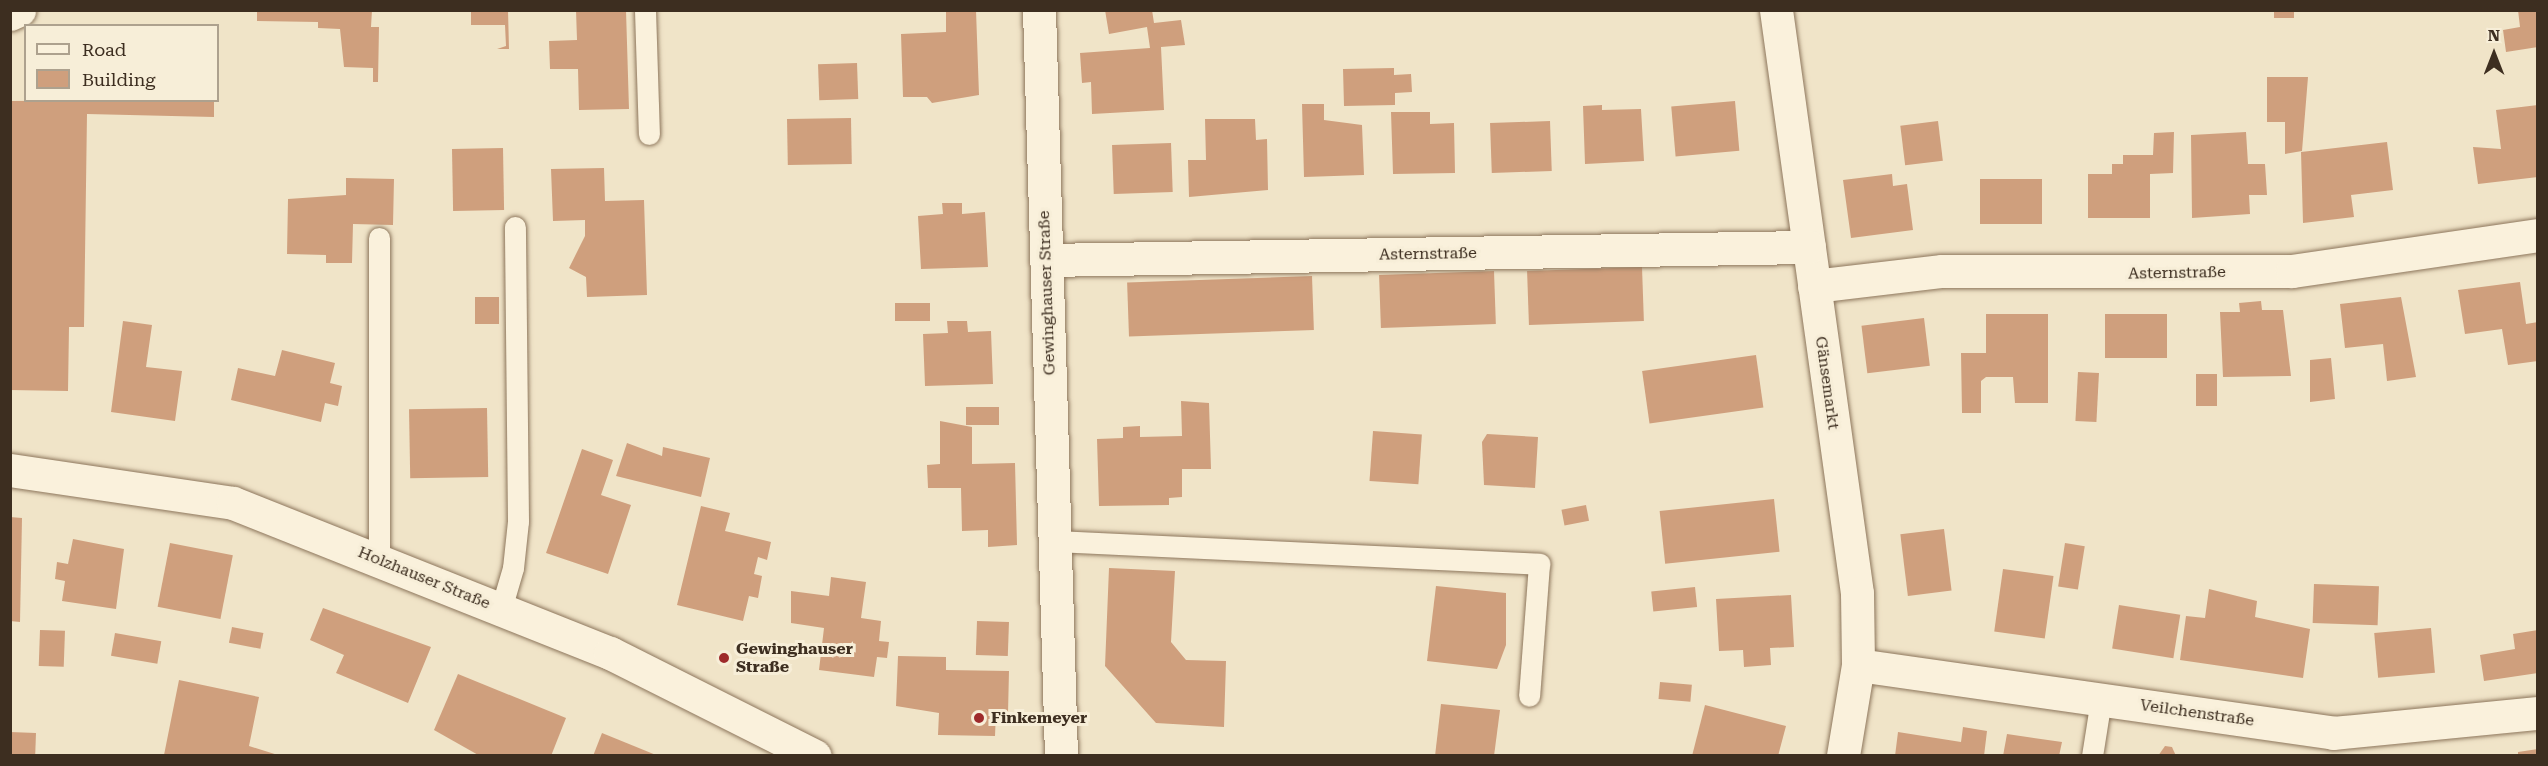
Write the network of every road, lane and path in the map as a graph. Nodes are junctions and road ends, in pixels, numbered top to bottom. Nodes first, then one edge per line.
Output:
1 (19, 10) edge
2 (645, 10) edge
3 (1039, 10) edge
4 (1776, 10) edge
5 (10, 14) edge
6 (649, 134) dead end
7 (515, 227) dead end
8 (2538, 235) edge
9 (379, 238) dead end
10 (1809, 247) junction
11 (1046, 260) junction
12 (1814, 286) junction
13 (10, 470) edge
14 (1055, 541) junction
15 (379, 560) junction
16 (501, 609) junction
17 (1858, 665) junction
18 (1530, 696) dead end
19 (2101, 699) junction
20 (2538, 713) edge
21 (815, 756) edge
22 (1061, 756) edge
23 (1843, 756) edge
24 (2091, 756) edge

1 - 5 street
2 - 6 lane
3 - 11 street, Gewinghauser Straße
4 - 10 street, Gänsemarkt
7 - 16 lane
8 - 12 street, Asternstraße
9 - 15 lane
10 - 11 street, Asternstraße
10 - 12 street, Gänsemarkt
11 - 14 street, Gewinghauser Straße
12 - 17 street, Gänsemarkt
13 - 15 street, Holzhauser Straße
14 - 18 lane
14 - 22 street, Gewinghauser Straße
15 - 16 street, Holzhauser Straße
16 - 21 street, Holzhauser Straße
17 - 19 street, Veilchenstraße
17 - 23 street, Gänsemarkt
19 - 20 street, Veilchenstraße
19 - 24 lane

